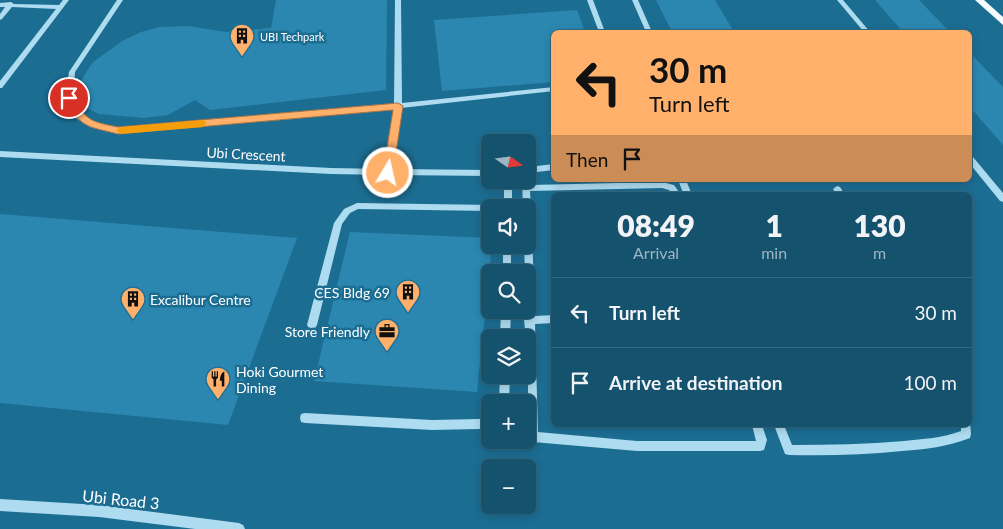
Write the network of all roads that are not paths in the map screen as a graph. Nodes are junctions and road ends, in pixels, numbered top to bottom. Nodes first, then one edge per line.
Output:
1 (66, 0) edge
2 (120, 0) edge
3 (398, 0) edge
4 (590, 0) edge
5 (634, 0) edge
6 (840, 0) edge
7 (979, 0) edge
8 (12, 3) edge
9 (0, 6) edge
10 (61, 7) junction
11 (0, 18) edge
12 (1003, 22) edge
13 (601, 30) edge
14 (648, 30) edge
15 (865, 30) edge
16 (0, 86) edge
17 (551, 89) edge
18 (398, 106) junction
19 (0, 154) edge
20 (972, 161) edge
21 (551, 167) edge
22 (536, 169) edge
23 (388, 173) junction
24 (481, 173) edge
25 (536, 184) edge
26 (676, 192) edge
27 (1003, 199) edge
28 (481, 208) edge
29 (528, 254) edge
30 (551, 319) edge
31 (530, 320) junction
32 (312, 325) dead end
33 (305, 418) dead end
34 (481, 424) edge
35 (758, 427) edge
36 (780, 427) edge
37 (966, 427) edge
38 (0, 505) edge
39 (239, 529) edge

1 - 10 street
2 - 18 street
3 - 18 lane
4 - 13 lane
5 - 14 street
6 - 15 lane
7 - 12 main road
8 - 9 lane
8 - 10 street
8 - 11 lane
10 - 16 street
17 - 18 street
18 - 23 street
19 - 23 street, Ubi Crescent
20 - 27 street
21 - 22 street
23 - 24 street, Ubi Crescent
25 - 26 street
28 - 32 street
29 - 31 street
30 - 31 street
31 - 35 street
33 - 34 street
36 - 37 street
38 - 39 street, Ubi Road 3

